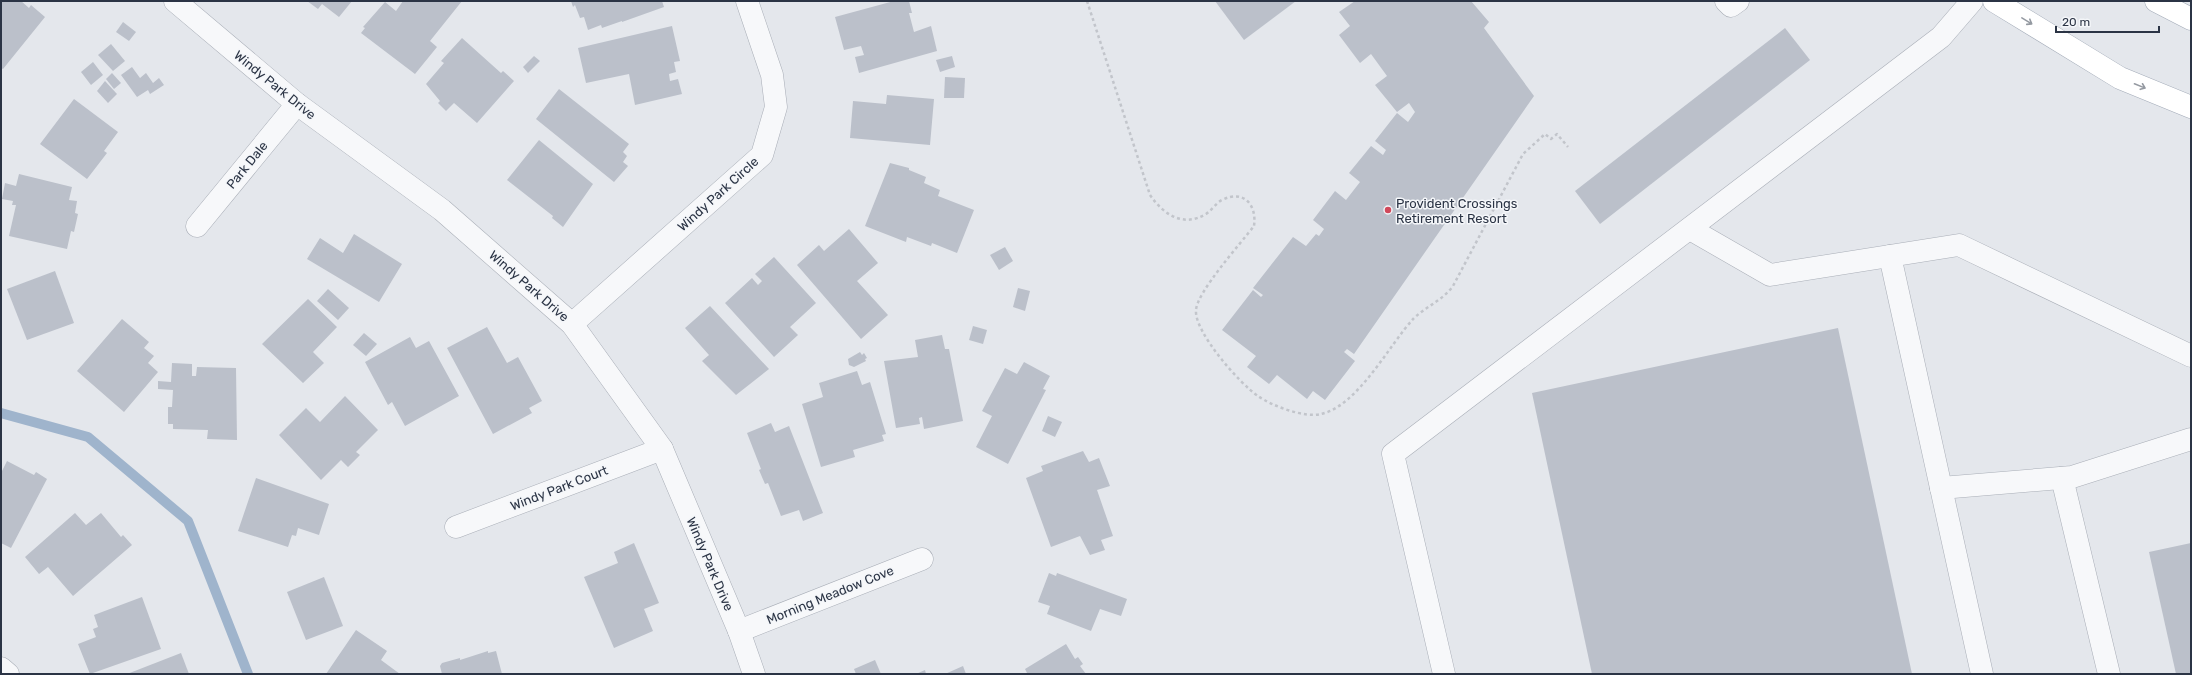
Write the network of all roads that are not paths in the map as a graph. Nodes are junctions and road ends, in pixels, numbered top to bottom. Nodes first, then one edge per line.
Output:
1 (175, 1) edge
2 (747, 1) edge
3 (1726, 1) edge
4 (1738, 1) edge
5 (1972, 1) edge
6 (1994, 1) edge
7 (2156, 1) edge
8 (2191, 19) edge
9 (297, 104) junction
10 (2191, 107) edge
11 (197, 226) dead end
12 (1690, 229) junction
13 (1890, 256) junction
14 (572, 324) junction
15 (2191, 356) edge
16 (2191, 439) edge
17 (662, 449) junction
18 (2062, 478) junction
19 (1941, 488) junction
20 (456, 527) dead end
21 (922, 558) dead end
22 (738, 631) junction
23 (1, 668) edge
24 (8, 674) edge
25 (754, 674) edge
26 (1444, 674) edge
27 (1982, 674) edge
28 (2109, 674) edge

1 - 9 street, Windy Park Drive
2 - 14 street, Windy Park Circle
3 - 4 street
5 - 12 street
6 -> 10 main road
7 - 8 main road
9 - 11 street, Park Dale
9 - 14 street, Windy Park Drive
12 - 13 street
12 - 26 street
13 - 15 street
13 - 19 street
14 - 17 street, Windy Park Drive
16 - 18 street
17 - 20 street, Windy Park Court
17 - 22 street, Windy Park Drive
18 - 19 street
18 - 28 street
19 - 27 street
21 - 22 street, Morning Meadow Cove
22 - 25 street, Windy Park Drive
23 - 24 street

